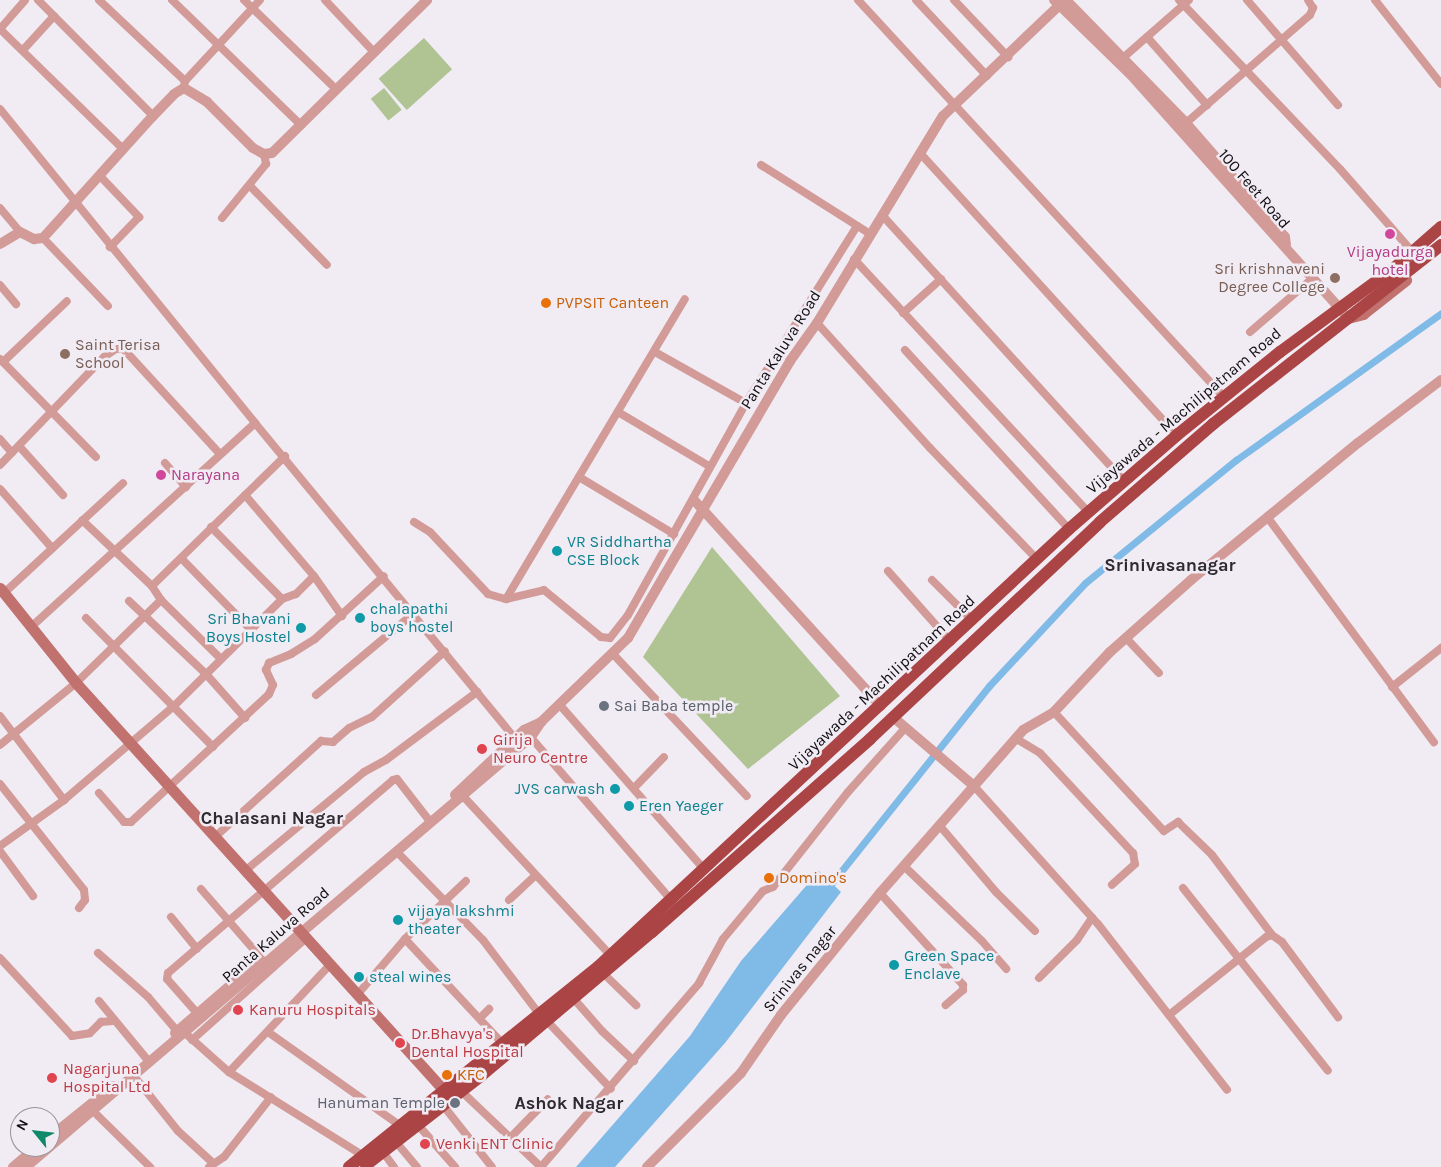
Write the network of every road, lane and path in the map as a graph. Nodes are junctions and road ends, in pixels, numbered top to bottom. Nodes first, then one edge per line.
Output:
1 (25, 0) edge
2 (38, 0) edge
3 (99, 0) edge
4 (172, 0) edge
5 (244, 0) edge
6 (260, 0) edge
7 (325, 0) edge
8 (427, 0) edge
9 (858, 0) edge
10 (916, 0) edge
11 (954, 0) edge
12 (1247, 0) edge
13 (1308, 0) edge
14 (1376, 0) edge
15 (1061, 1) edge
16 (1184, 2) edge
17 (252, 9) junction
18 (54, 16) junction
19 (0, 29) edge
20 (1147, 37) junction
21 (1282, 39) junction
22 (218, 46) junction
23 (23, 50) junction
24 (374, 52) junction
25 (1124, 57) junction
26 (1008, 58) junction
27 (1246, 71) junction
28 (987, 76) junction
29 (1441, 84) edge
30 (185, 85) junction
31 (336, 89) junction
32 (954, 104) junction
33 (1338, 105) dead end
34 (1207, 106) junction
35 (0, 108) edge
36 (153, 116) junction
37 (1186, 123) junction
38 (301, 125) junction
39 (123, 150) junction
40 (920, 153) junction
41 (264, 154) junction
42 (761, 165) dead end
43 (100, 176) junction
44 (250, 186) junction
45 (75, 204) junction
46 (0, 208) edge
47 (882, 215) junction
48 (222, 218) dead end
49 (858, 226) junction
50 (1441, 227) edge
51 (20, 232) junction
52 (870, 234) junction
53 (43, 238) junction
54 (0, 244) edge
55 (1286, 245) junction
56 (1441, 245) edge
57 (110, 247) junction
58 (1411, 250) junction
59 (1441, 252) edge
60 (854, 259) junction
61 (328, 265) dead end
62 (1314, 277) junction
63 (941, 279) junction
64 (0, 286) edge
65 (685, 299) dead end
66 (67, 301) dead end
67 (16, 304) dead end
68 (108, 306) dead end
69 (903, 313) junction
70 (1344, 314) junction
71 (817, 323) junction
72 (1250, 332) dead end
73 (1290, 344) junction
74 (905, 350) dead end
75 (655, 352) junction
76 (1297, 357) junction
77 (1, 361) edge
78 (1441, 380) edge
79 (1222, 396) junction
80 (746, 403) junction
81 (53, 412) junction
82 (618, 412) junction
83 (255, 423) junction
84 (1177, 435) junction
85 (0, 439) edge
86 (19, 446) junction
87 (12, 453) junction
88 (220, 454) junction
89 (285, 456) junction
90 (96, 457) dead end
91 (165, 463) dead end
92 (0, 465) edge
93 (709, 466) junction
94 (580, 477) junction
95 (1124, 481) junction
96 (123, 483) dead end
97 (186, 487) junction
98 (0, 489) edge
99 (63, 495) dead end
100 (245, 495) junction
101 (694, 500) junction
102 (1088, 512) junction
103 (1268, 518) junction
104 (82, 520) junction
105 (414, 522) dead end
106 (211, 527) junction
107 (1069, 529) junction
108 (674, 534) junction
109 (52, 548) junction
110 (114, 550) junction
111 (181, 558) junction
112 (1037, 559) junction
113 (888, 571) dead end
114 (314, 576) junction
115 (384, 576) junction
116 (932, 580) dead end
117 (152, 586) junction
118 (2, 590) edge
119 (282, 599) junction
120 (506, 599) junction
121 (161, 600) junction
122 (129, 601) dead end
123 (414, 613) junction
124 (342, 616) junction
125 (145, 617) junction
126 (86, 618) dead end
127 (973, 620) junction
128 (31, 627) junction
129 (249, 628) junction
130 (1126, 638) junction
131 (950, 642) junction
132 (112, 646) junction
133 (1441, 648) edge
134 (445, 651) junction
135 (614, 654) junction
136 (221, 659) junction
137 (1159, 673) dead end
138 (206, 674) junction
139 (76, 683) junction
140 (1392, 687) junction
141 (476, 692) junction
142 (316, 695) dead end
143 (559, 704) junction
144 (174, 706) junction
145 (881, 706) junction
146 (1054, 712) junction
147 (0, 716) edge
148 (893, 717) junction
149 (245, 718) junction
150 (905, 728) junction
151 (14, 734) junction
152 (528, 734) junction
153 (1015, 738) junction
154 (130, 742) junction
155 (518, 742) junction
156 (1434, 742) dead end
157 (0, 746) edge
158 (213, 747) junction
159 (664, 757) dead end
160 (0, 784) edge
161 (170, 786) junction
162 (974, 786) junction
163 (634, 788) junction
164 (99, 793) dead end
165 (463, 796) junction
166 (747, 796) dead end
167 (64, 800) junction
168 (428, 819) junction
169 (32, 822) junction
170 (940, 826) junction
171 (216, 836) junction
172 (0, 846) edge
173 (0, 851) edge
174 (398, 852) junction
175 (905, 867) junction
176 (246, 870) junction
177 (705, 870) junction
178 (535, 876) junction
179 (466, 881) dead end
180 (1112, 885) dead end
181 (1182, 888) dead end
182 (201, 889) dead end
183 (264, 891) junction
184 (880, 894) junction
185 (33, 896) dead end
186 (446, 899) junction
187 (509, 900) dead end
188 (672, 901) junction
189 (78, 908) dead end
190 (172, 917) dead end
191 (1092, 918) junction
192 (230, 922) junction
193 (1036, 931) dead end
194 (300, 934) junction
195 (1272, 935) junction
196 (405, 939) junction
197 (197, 949) junction
198 (98, 953) dead end
199 (610, 956) junction
200 (0, 958) edge
201 (261, 958) junction
202 (1239, 958) junction
203 (330, 965) junction
204 (1006, 969) dead end
205 (604, 974) junction
206 (1039, 978) dead end
207 (358, 995) junction
208 (574, 999) junction
209 (100, 1002) dead end
210 (636, 1005) dead end
211 (946, 1005) dead end
212 (489, 1009) dead end
213 (197, 1013) junction
214 (1169, 1015) junction
215 (1338, 1016) dead end
216 (480, 1018) junction
217 (543, 1018) junction
218 (113, 1021) junction
219 (268, 1032) junction
220 (185, 1035) junction
221 (503, 1044) junction
222 (146, 1058) junction
223 (634, 1060) junction
224 (1328, 1071) dead end
225 (228, 1072) junction
226 (134, 1076) junction
227 (611, 1089) junction
228 (1227, 1090) dead end
229 (448, 1094) junction
230 (272, 1097) junction
231 (548, 1099) dead end
232 (91, 1108) junction
233 (418, 1125) junction
234 (402, 1126) junction
235 (60, 1130) edge
236 (510, 1138) junction
237 (396, 1142) junction
238 (383, 1152) junction
239 (25, 1157) edge
240 (363, 1161) edge
241 (211, 1165) edge
242 (13, 1167) edge
243 (26, 1167) edge
244 (150, 1167) edge
245 (349, 1167) edge
246 (394, 1167) edge
247 (417, 1167) edge
248 (455, 1167) edge
249 (492, 1167) edge
250 (541, 1167) edge
251 (647, 1167) edge

1 - 19 street
2 - 18 street
3 - 30 street
4 - 22 street
5 - 17 street
6 - 17 street
7 - 24 street
8 - 24 street
9 - 32 street
10 - 28 street
11 - 26 street
12 - 21 street
13 - 21 street
14 - 29 street
15 - 25 street, 100 Feet Road
15 - 26 street, Panta Kaluva Road
15 - 55 street, 100 Feet Road
16 - 20 street
16 - 27 street
17 - 22 street
17 - 31 street
18 - 23 street
18 - 36 street
19 - 23 street
20 - 25 street
20 - 34 street
21 - 27 street
21 - 33 street
22 - 30 street
22 - 38 street
23 - 39 street
24 - 31 street
25 - 37 street, 100 Feet Road
26 - 28 street, Panta Kaluva Road
27 - 34 street
27 - 58 street
28 - 32 street, Panta Kaluva Road
30 - 36 street
30 - 41 street
31 - 38 street
32 - 40 street, Panta Kaluva Road
32 - 79 street
34 - 37 street
35 - 45 street
36 - 39 street
37 - 55 street, 100 Feet Road
38 - 41 street
39 - 43 street
40 - 47 street, Panta Kaluva Road
40 - 84 street
41 - 44 street
42 - 49 street
43 - 45 street
43 - 57 street
44 - 48 street
44 - 61 street
45 - 53 street
45 - 57 street
46 - 51 street
47 - 52 street, Panta Kaluva Road
47 - 63 street
49 - 52 street
49 - 80 street
50 - 58 highway, Vijayawada - Machilipatnam Road
51 - 53 street
51 - 54 street
52 - 60 street, Panta Kaluva Road
53 - 68 street
55 - 62 street
56 - 70 highway, Vijayawada - Machilipatnam Road
57 - 83 street
58 - 70 highway, Vijayawada - Machilipatnam Road
59 - 70 main road
60 - 69 street
60 - 71 street, Panta Kaluva Road
62 - 70 street
62 - 72 street
63 - 69 street
63 - 95 street
64 - 67 street
65 - 75 street
66 - 77 street
69 - 102 street
70 - 73 highway, Vijayawada - Machilipatnam Road
70 - 76 highway, Vijayawada - Machilipatnam Road
71 - 112 street
71 - 135 street, Panta Kaluva Road, bridge
73 - 76 highway
73 - 79 highway, Vijayawada - Machilipatnam Road
74 - 107 street
75 - 80 street
75 - 82 street
76 - 148 highway, Vijayawada - Machilipatnam Road
77 - 81 street
78 - 103 street, Srinivas nagar
79 - 84 highway, Vijayawada - Machilipatnam Road
80 - 93 street
81 - 86 street
81 - 88 street
81 - 90 street
82 - 93 street
82 - 94 street
83 - 88 street
83 - 89 street
84 - 95 highway, Vijayawada - Machilipatnam Road
85 - 87 street
86 - 87 street
86 - 99 street
87 - 92 street
88 - 97 street
89 - 100 street
89 - 115 street
91 - 97 street
93 - 101 street
94 - 108 street
94 - 120 street
95 - 102 highway, Vijayawada - Machilipatnam Road
96 - 104 street
97 - 110 street
98 - 109 street
100 - 106 street
100 - 114 street
101 - 108 street
101 - 145 street
102 - 107 highway, Vijayawada - Machilipatnam Road
103 - 130 street, Srinivas nagar
103 - 140 street
104 - 109 street
104 - 110 street
105 - 120 street
106 - 111 street
106 - 119 street
107 - 112 highway, Vijayawada - Machilipatnam Road
108 - 120 street
109 - 118 street
110 - 117 street
110 - 128 street
111 - 117 street
111 - 129 street
112 - 127 highway, Vijayawada - Machilipatnam Road
113 - 131 street
114 - 119 street
114 - 124 street
115 - 123 street
115 - 124 street
116 - 127 street
117 - 121 street
118 - 128 main road
119 - 129 street
121 - 125 street
121 - 136 street
122 - 125 street
123 - 134 street
123 - 142 street
124 - 149 street
125 - 132 street
125 - 138 street
126 - 132 street
127 - 131 highway, Vijayawada - Machilipatnam Road
128 - 139 main road
129 - 136 street
130 - 137 street
130 - 146 street, Srinivas nagar
131 - 145 highway, Vijayawada - Machilipatnam Road
132 - 139 street
132 - 144 street
133 - 140 street
134 - 141 street
134 - 171 street
135 - 143 street, Panta Kaluva Road
135 - 166 street
136 - 138 street
138 - 144 street
138 - 149 street
139 - 151 street
139 - 154 main road
140 - 156 street
141 - 155 street
141 - 176 street
143 - 152 street, Panta Kaluva Road
143 - 163 street
144 - 154 street
144 - 158 street
145 - 177 highway, Vijayawada - Machilipatnam Road
146 - 153 street, Srinivas nagar
146 - 195 street
147 - 151 street
148 - 150 street
148 - 205 highway, Vijayawada - Machilipatnam Road
149 - 158 street
150 - 162 street
150 - 223 street
151 - 157 street
151 - 167 street
152 - 155 street, Panta Kaluva Road
152 - 188 street
153 - 162 street, Srinivas nagar
153 - 180 street
154 - 161 main road
154 - 167 street
155 - 165 street, Panta Kaluva Road
155 - 168 street, Panta Kaluva Road
158 - 161 street
159 - 163 street
160 - 169 street
161 - 164 street
161 - 171 main road
162 - 170 street, Srinivas nagar
162 - 191 street
163 - 177 street
165 - 174 street, Panta Kaluva Road
165 - 178 street
167 - 169 street
168 - 183 street
168 - 194 street, Panta Kaluva Road
169 - 172 street
169 - 189 street
170 - 175 street, Srinivas nagar
170 - 193 street
171 - 176 main road
173 - 185 street
174 - 186 street
174 - 194 street, Panta Kaluva Road
175 - 184 street, Srinivas nagar
175 - 204 street
176 - 183 main road
177 - 188 highway, Vijayawada - Machilipatnam Road
178 - 187 street
178 - 199 street
179 - 186 street
181 - 202 street
182 - 192 street
183 - 192 street
183 - 194 main road
184 - 211 street
184 - 251 street, Srinivas nagar
186 - 196 street
186 - 217 street
188 - 199 highway, Vijayawada - Machilipatnam Road
190 - 197 street
191 - 206 street
191 - 214 street
192 - 197 street
192 - 201 street
194 - 201 street, Panta Kaluva Road
194 - 203 main road
194 - 220 street, Panta Kaluva Road
195 - 202 street
195 - 215 street
196 - 207 street
196 - 216 street
197 - 213 street
198 - 220 street
199 - 217 highway, Vijayawada - Machilipatnam Road
200 - 218 street
201 - 213 street, Panta Kaluva Road
202 - 214 street
202 - 224 street
203 - 207 main road
203 - 219 street
205 - 208 highway, Vijayawada - Machilipatnam Road
205 - 210 street
207 - 229 main road
208 - 217 highway, Vijayawada - Machilipatnam Road
208 - 223 street
209 - 218 street
212 - 216 street
213 - 220 street, Panta Kaluva Road
214 - 228 street
216 - 221 street
217 - 221 highway, Vijayawada - Machilipatnam Road
217 - 227 street
217 - 229 highway, Vijayawada - Machilipatnam Road
218 - 222 street
219 - 225 street
219 - 234 street
220 - 222 street, Panta Kaluva Road
220 - 225 street
220 - 226 street, Panta Kaluva Road
221 - 229 highway, Vijayawada - Machilipatnam Road
222 - 232 street, Panta Kaluva Road
223 - 227 street
225 - 230 street
226 - 232 street, Panta Kaluva Road
226 - 241 street
227 - 250 street
229 - 233 highway, Vijayawada - Machilipatnam Road
229 - 234 highway, Vijayawada - Machilipatnam Road
229 - 236 street
229 - 249 street
230 - 240 street
230 - 241 street
231 - 236 street
232 - 235 street, Panta Kaluva Road
232 - 243 street, Panta Kaluva Road
232 - 244 street
233 - 237 highway, Vijayawada - Machilipatnam Road
233 - 248 street
234 - 240 highway, Vijayawada - Machilipatnam Road
236 - 250 street
237 - 238 highway, Vijayawada - Machilipatnam Road
237 - 247 street
238 - 240 highway, Vijayawada - Machilipatnam Road
238 - 246 street
239 - 242 street
240 - 245 highway, Vijayawada - Machilipatnam Road

